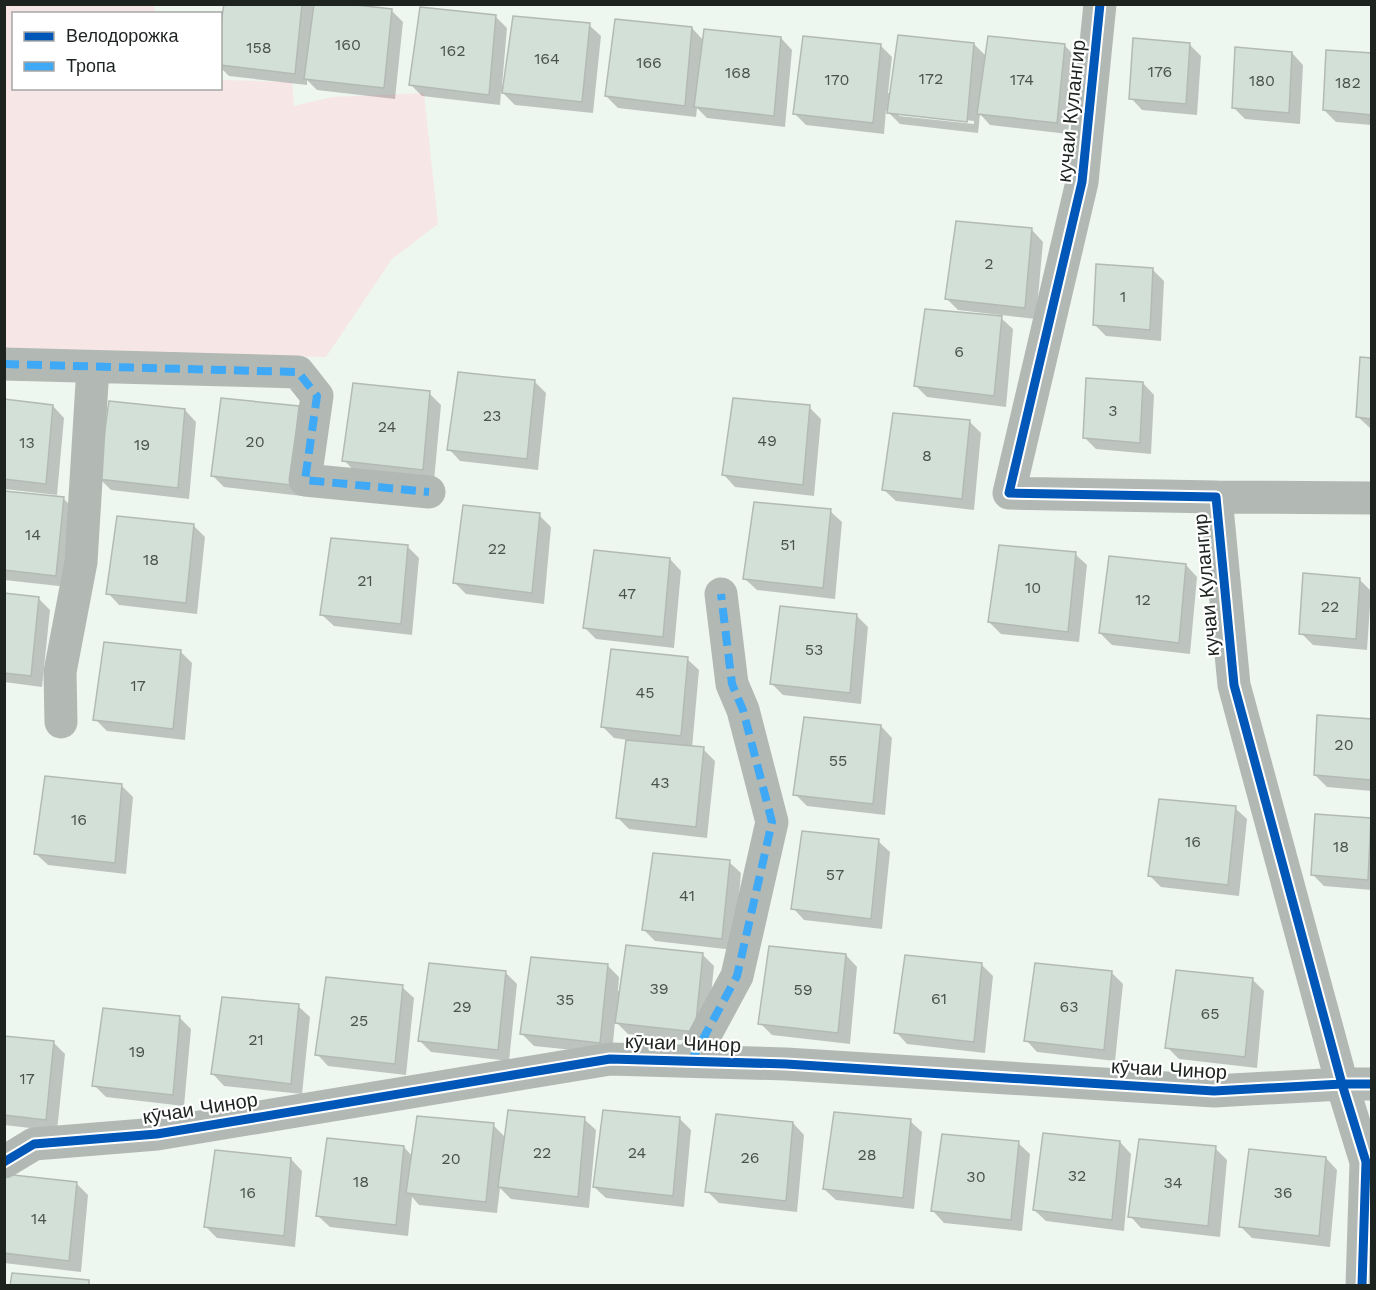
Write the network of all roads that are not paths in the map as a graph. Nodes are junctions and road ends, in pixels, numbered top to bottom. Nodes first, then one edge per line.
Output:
1 (1100, 4) edge
2 (4, 364) edge
3 (93, 367) junction
4 (429, 492) dead end
5 (1216, 496) junction
6 (1371, 498) edge
7 (721, 594) dead end
8 (61, 722) dead end
9 (691, 1061) junction
10 (1357, 1084) edge
11 (4, 1162) edge
12 (1362, 1286) edge

1 - 5 street, кучаи Кулангир
2 - 3 street
3 - 4 street
3 - 8 street
5 - 6 street
5 - 10 street, кучаи Кулангир
7 - 9 street, кӯчаи Чинор
9 - 10 street, кӯчаи Чинор
9 - 11 street, кӯчаи Чинор
10 - 12 street, кучаи Кулангир

